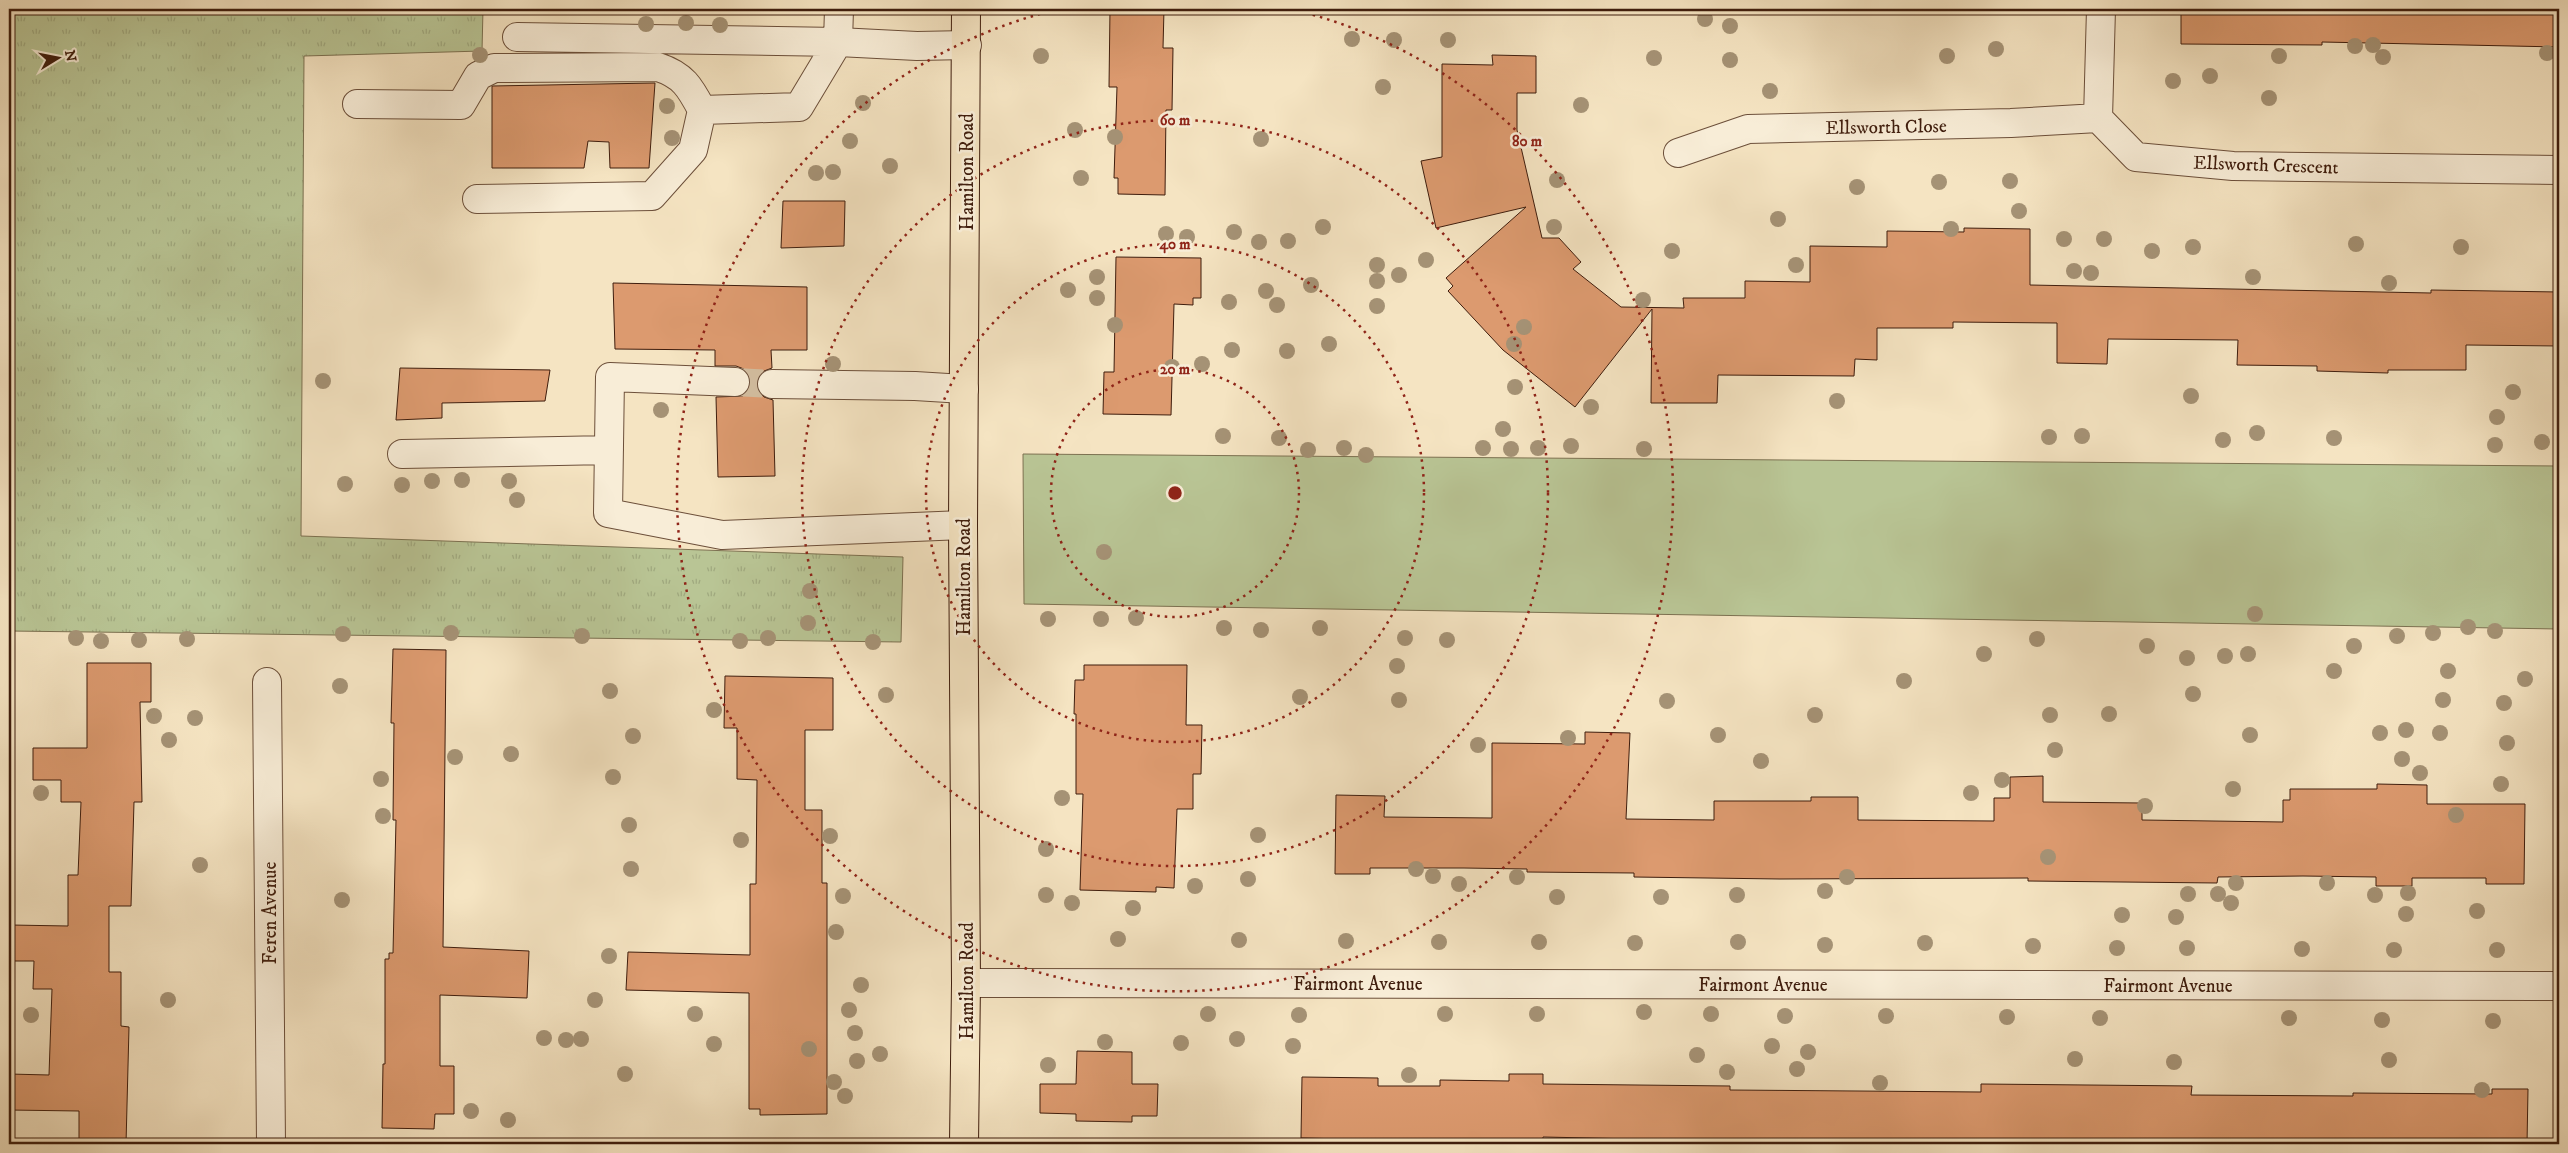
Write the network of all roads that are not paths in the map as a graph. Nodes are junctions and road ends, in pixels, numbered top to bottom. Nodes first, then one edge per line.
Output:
1 (839, 9) edge
2 (966, 9) edge
3 (2101, 9) edge
4 (517, 37) dead end
5 (599, 38) junction
6 (838, 42) junction
7 (966, 45) junction
8 (599, 67) junction
9 (358, 104) dead end
10 (702, 110) junction
11 (2098, 118) junction
12 (1678, 153) dead end
13 (2559, 170) edge
14 (477, 200) dead end
15 (735, 382) tunnel mouth
16 (772, 384) tunnel mouth
17 (964, 389) junction
18 (609, 450) junction
19 (402, 454) dead end
20 (963, 525) junction
21 (267, 682) dead end
22 (966, 983) junction
23 (2559, 986) edge
24 (271, 1144) edge
25 (964, 1144) edge

1 - 6 street
2 - 7 main road, Hamilton Road
3 - 11 street
4 - 5 street
5 - 6 street
5 - 8 street
6 - 7 street
6 - 10 street
7 - 17 main road, Hamilton Road
8 - 9 street
8 - 10 street
10 - 14 street
11 - 12 street, Ellsworth Close
11 - 13 street, Ellsworth Crescent
15 - 18 street
16 - 17 street
17 - 20 main road, Hamilton Road
18 - 19 street
18 - 20 street
20 - 22 main road, Hamilton Road
21 - 24 street, Feren Avenue
22 - 23 street, Fairmont Avenue
22 - 25 main road, Hamilton Road

